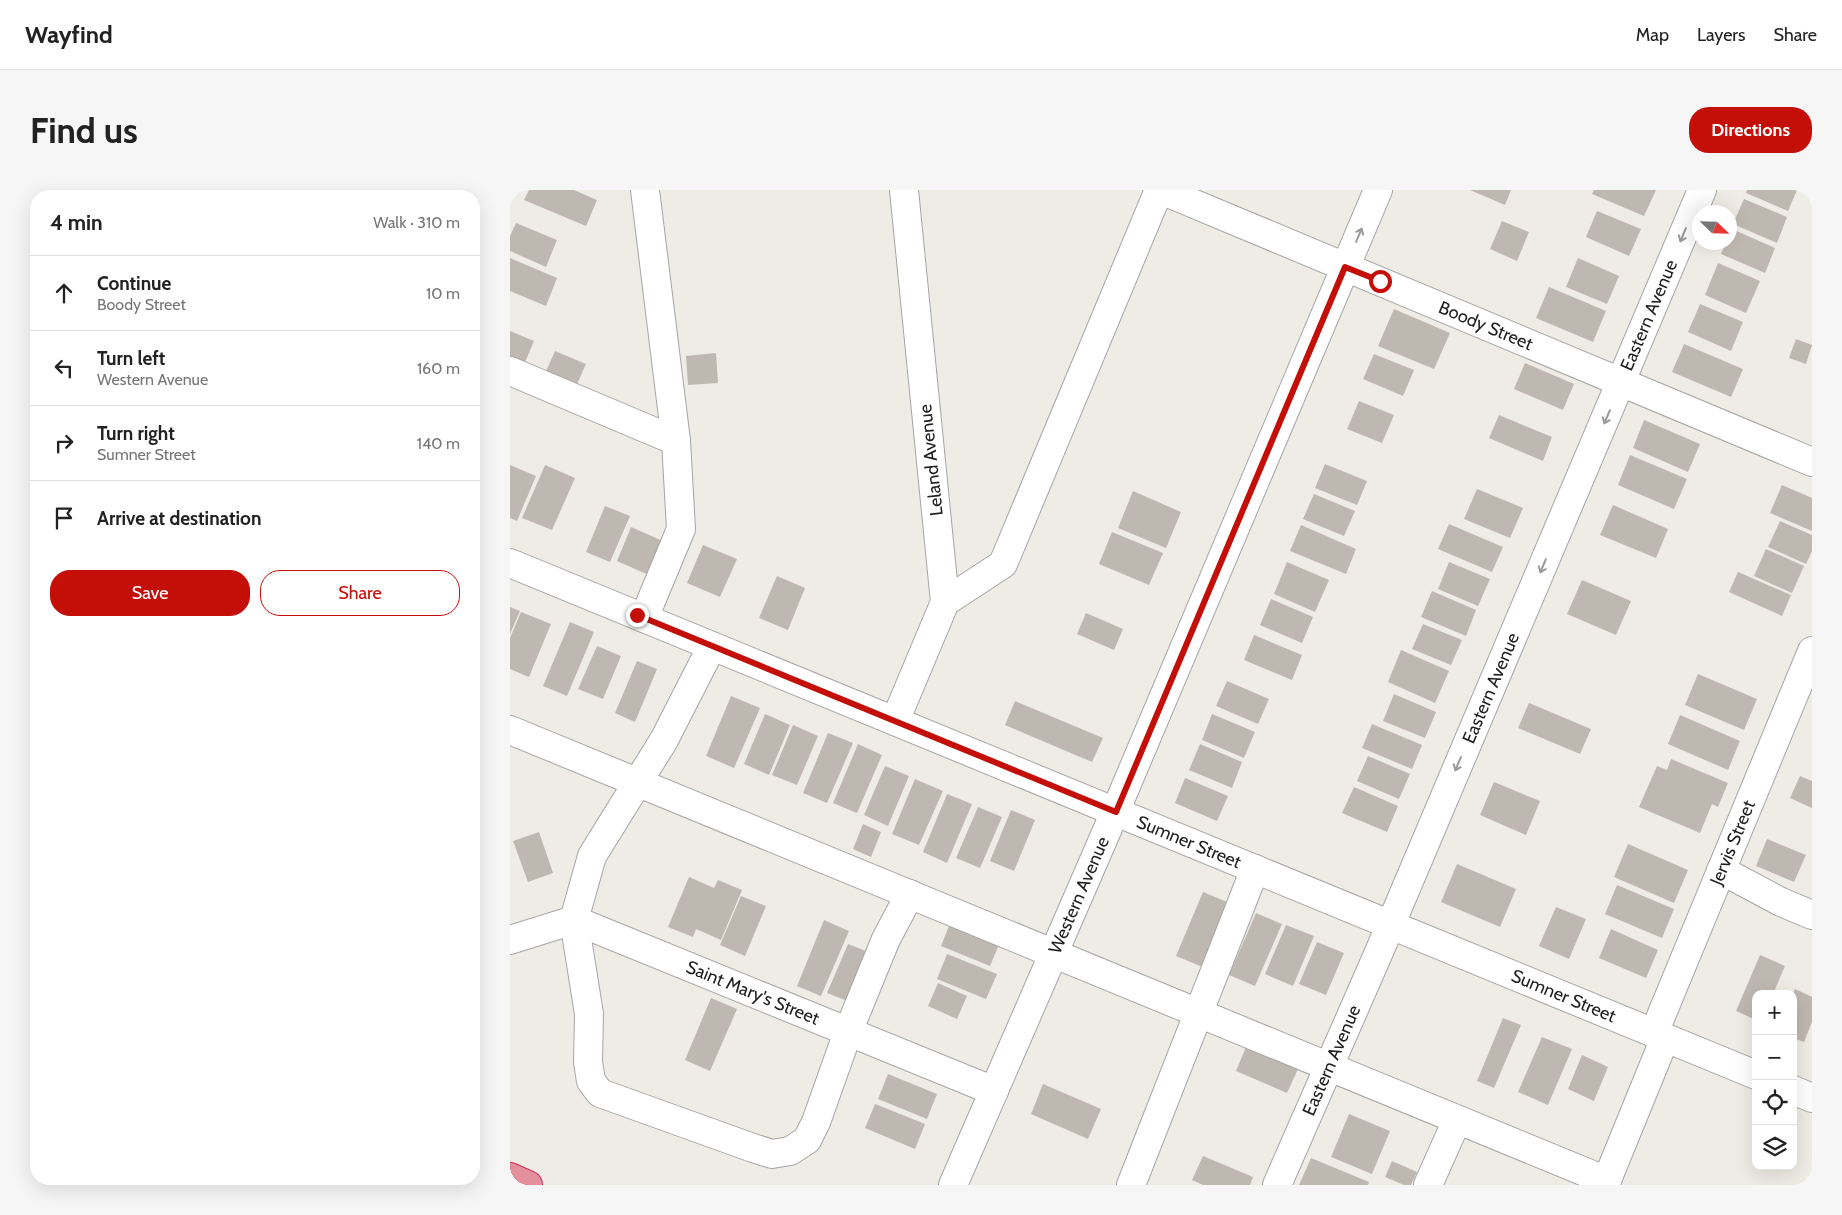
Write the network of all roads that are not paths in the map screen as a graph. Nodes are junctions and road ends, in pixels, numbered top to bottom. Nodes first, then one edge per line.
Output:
1 (645, 190) edge
2 (904, 190) edge
3 (920, 190) edge
4 (1160, 190) edge
5 (1378, 190) edge
6 (1702, 190) edge
7 (907, 217) junction
8 (1345, 267) junction
9 (510, 371) edge
10 (1621, 382) junction
11 (676, 441) junction
12 (1812, 462) edge
13 (510, 563) edge
14 (945, 602) junction
15 (644, 618) junction
16 (712, 646) junction
17 (1812, 651) edge
18 (894, 721) junction
19 (510, 730) edge
20 (637, 782) junction
21 (1116, 812) junction
22 (1255, 869) junction
23 (1721, 870) junction
24 (910, 894) junction
25 (1812, 915) edge
26 (574, 920) junction
27 (1390, 925) junction
28 (510, 940) edge
29 (1054, 954) junction
30 (1198, 1013) junction
31 (848, 1032) junction
32 (1660, 1035) junction
33 (1328, 1067) junction
34 (1752, 1073) edge
35 (994, 1091) junction
36 (1797, 1092) edge
37 (1812, 1098) edge
38 (1457, 1120) junction
39 (510, 1177) edge
40 (1606, 1183) edge
41 (528, 1185) edge
42 (953, 1185) edge
43 (1131, 1185) edge
44 (1277, 1185) edge
45 (1428, 1185) edge

1 - 11 street
2 - 7 street, Leland Avenue
3 - 7 street
4 - 8 street, Boody Street
4 - 14 street
8 -> 5 street, Western Avenue
6 -> 10 street, Eastern Avenue
7 - 14 street, Leland Avenue
8 - 10 street, Boody Street
8 - 21 street, Western Avenue
9 - 11 street
10 - 12 street, Boody Street
10 -> 27 street, Eastern Avenue
11 - 15 street
13 - 15 street, Sumner Street
14 - 18 street, Leland Avenue
15 - 16 street, Sumner Street
16 - 18 street, Sumner Street
16 - 20 street
17 - 23 street, Jervis Street
18 - 21 street, Sumner Street
19 - 20 street
20 - 24 street
20 - 26 street
21 - 22 street, Sumner Street
21 - 29 street, Western Avenue
22 - 27 street, Sumner Street
22 - 30 street
23 - 25 street
23 - 32 street, Jervis Street
24 - 29 street
24 - 31 street
26 - 28 street
26 - 31 street, Saint Mary's Street
26 - 31 street
27 - 32 street, Sumner Street
27 - 33 street, Eastern Avenue
29 - 30 street
29 - 35 street, Western Avenue
30 - 33 street
30 - 43 street
31 - 35 street, Saint Mary's Street
32 - 34 street, Sumner Street
32 - 40 street, Jervis Street
33 - 38 street
33 - 44 street, Eastern Avenue
35 - 42 street, Western Avenue
36 - 37 street
38 - 40 street
38 - 45 street
39 - 41 highway

